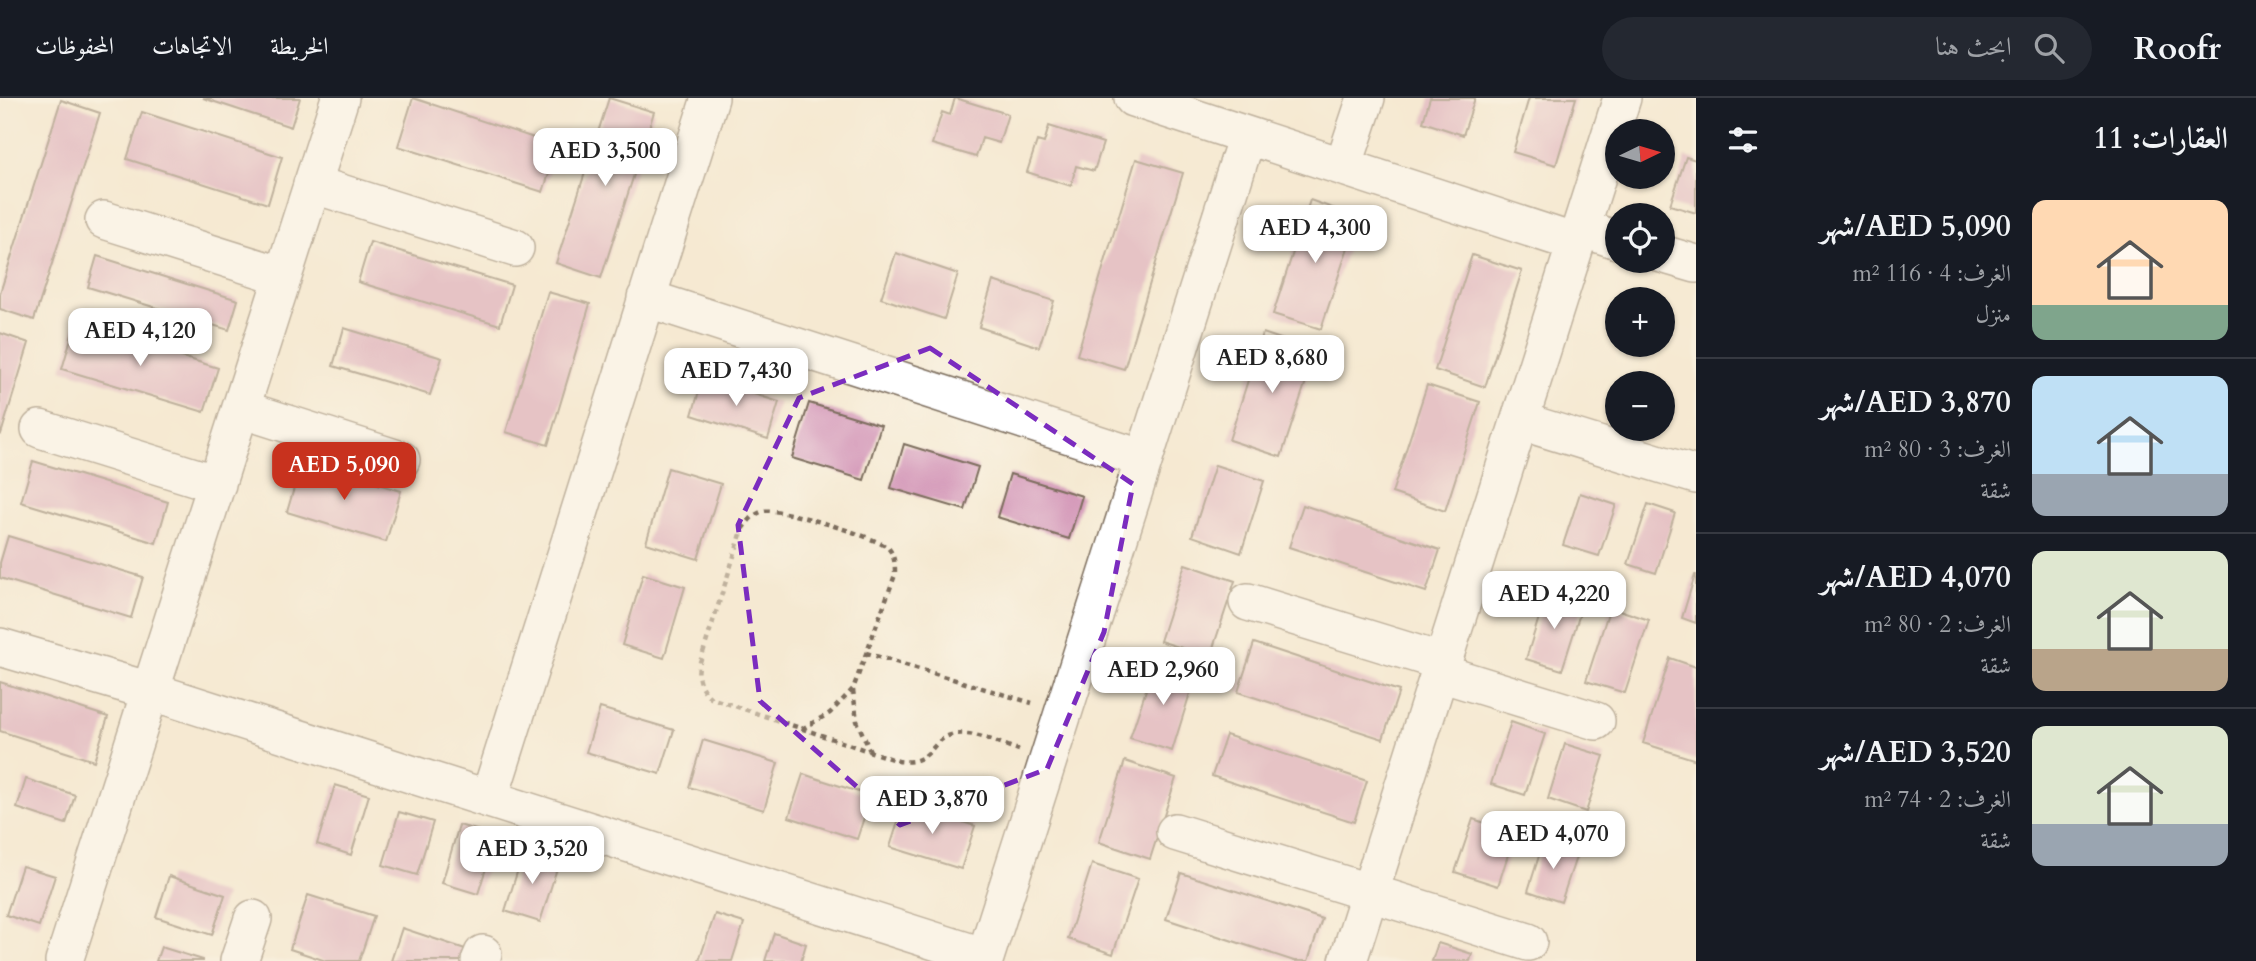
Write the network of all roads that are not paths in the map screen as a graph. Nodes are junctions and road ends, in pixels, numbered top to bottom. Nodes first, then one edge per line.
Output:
1 (340, 98) edge
2 (709, 98) edge
3 (1133, 98) edge
4 (1366, 98) edge
5 (1622, 98) edge
6 (1247, 136) junction
7 (1343, 167) junction
8 (312, 184) junction
9 (104, 220) dead end
10 (1578, 236) junction
11 (1605, 239) edge
12 (515, 248) dead end
13 (1675, 258) edge
14 (1696, 264) edge
15 (283, 276) junction
16 (646, 298) junction
17 (241, 409) junction
18 (1520, 421) junction
19 (40, 429) dead end
20 (1144, 459) junction
21 (401, 460) dead end
22 (1696, 475) edge
23 (217, 484) junction
24 (1248, 602) dead end
25 (0, 647) edge
26 (1441, 668) junction
27 (150, 691) junction
28 (1596, 721) dead end
29 (489, 799) junction
30 (1175, 832) dead end
31 (1370, 893) junction
32 (253, 919) dead end
33 (1528, 943) dead end
34 (985, 959) edge
35 (64, 961) edge
36 (239, 961) edge
37 (1348, 961) edge

1 - 8 street
2 - 16 street
3 - 6 street
4 - 7 street
5 - 10 street
6 - 7 street
6 - 20 street
7 - 10 street
8 - 12 street
8 - 15 street
9 - 15 street
10 - 11 street
10 - 18 street
13 - 14 street
15 - 17 street
16 - 20 street
16 - 29 street
17 - 21 street
17 - 23 street
18 - 22 street
18 - 26 street
19 - 23 street
20 - 34 street
23 - 27 street
24 - 26 street
25 - 27 street
26 - 28 street
26 - 31 street
27 - 29 street
27 - 35 street
29 - 34 street
30 - 31 street
31 - 33 street
31 - 37 street
32 - 36 street

